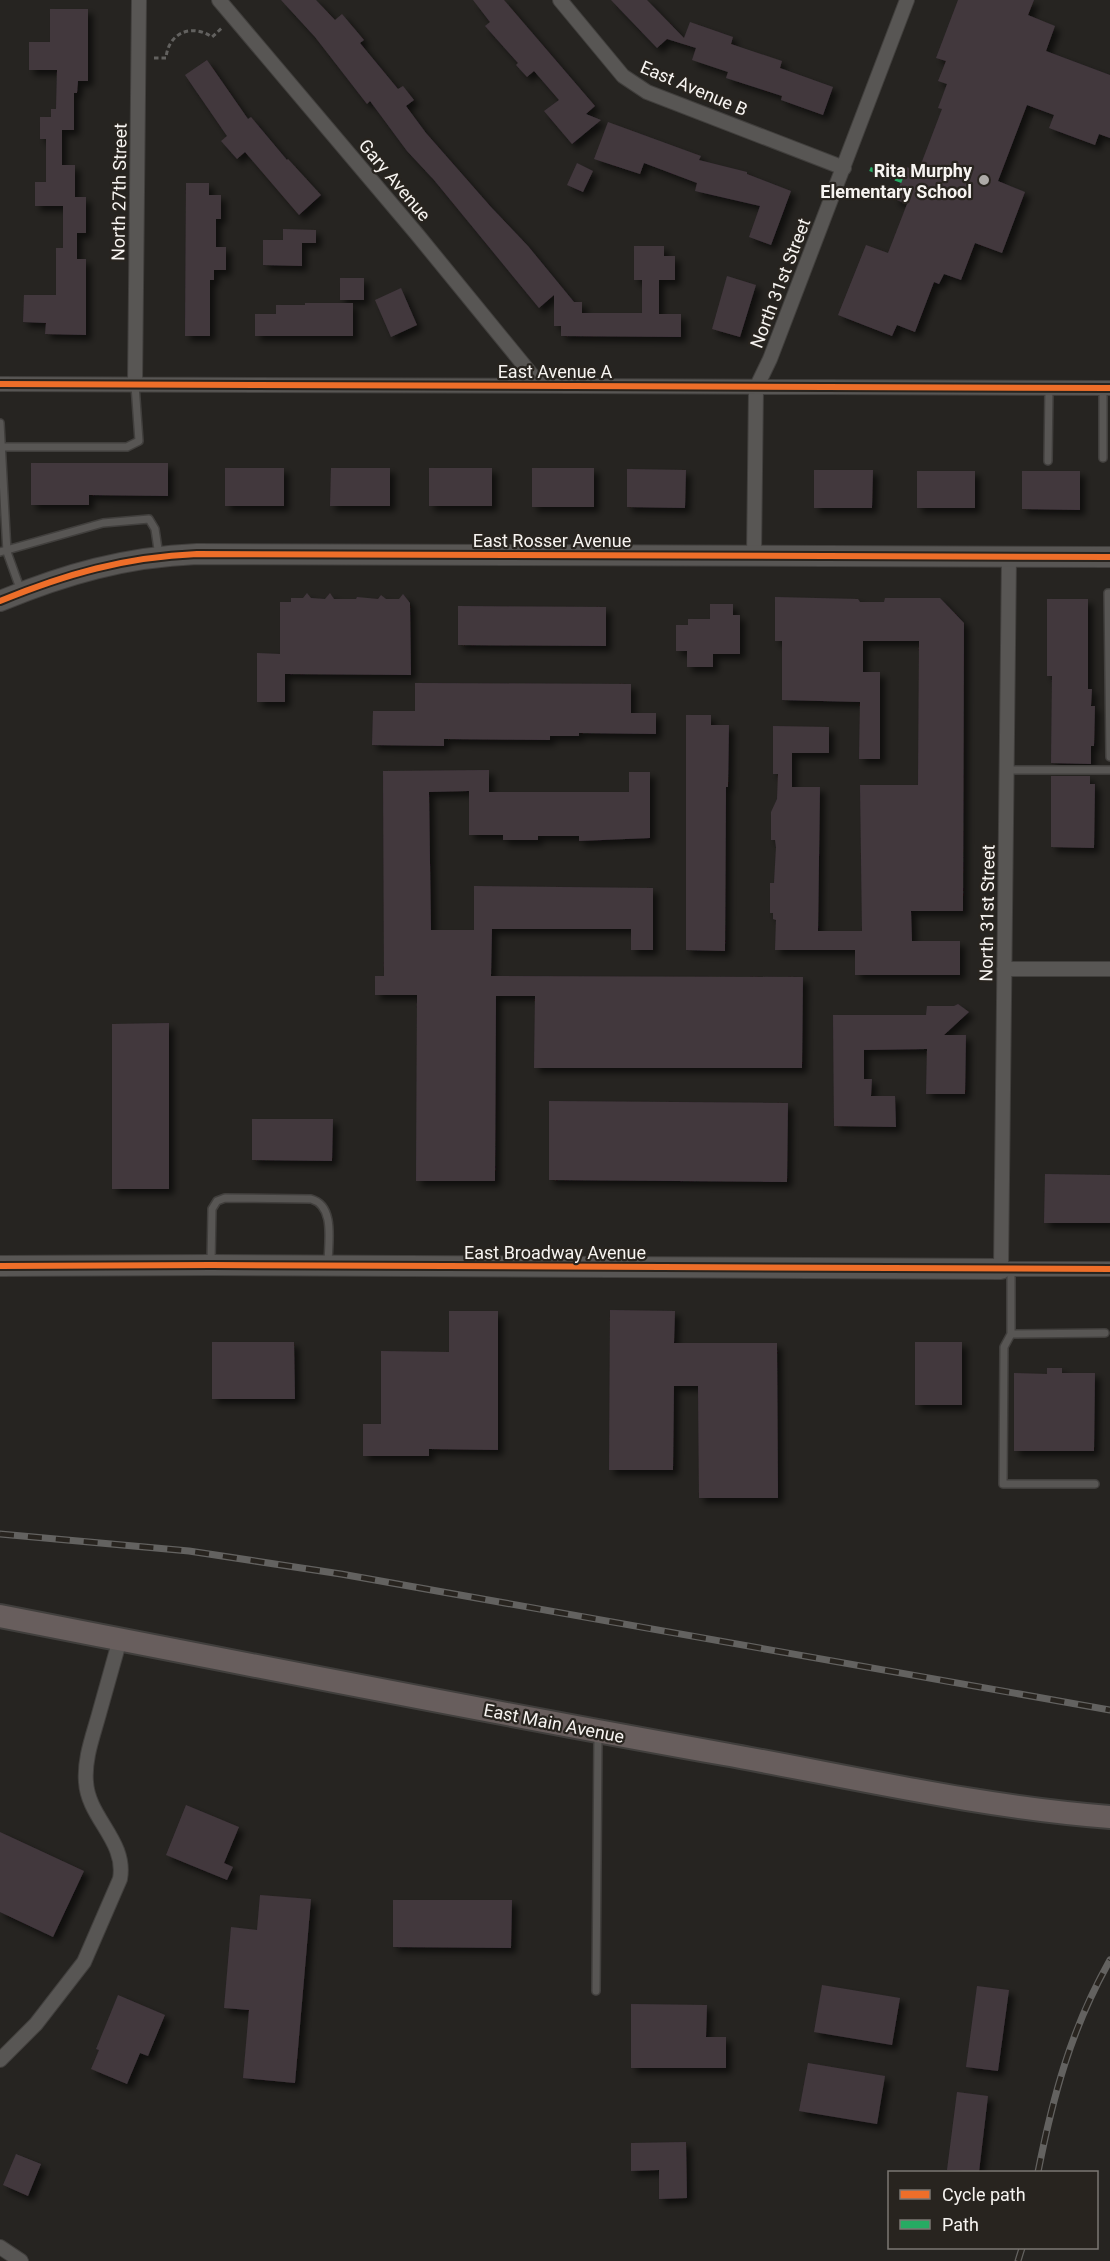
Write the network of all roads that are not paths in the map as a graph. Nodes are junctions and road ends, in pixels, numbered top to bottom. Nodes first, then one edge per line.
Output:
1 (139, 0) edge
2 (219, 0) edge
3 (560, 0) edge
4 (908, 0) edge
5 (844, 168) junction
6 (0, 384) edge
7 (135, 384) junction
8 (541, 386) junction
9 (756, 388) junction
10 (1049, 388) junction
11 (1107, 388) edge
12 (0, 423) edge
13 (1, 447) edge
14 (1103, 458) dead end
15 (1048, 461) dead end
16 (3, 552) edge
17 (159, 556) junction
18 (754, 556) junction
19 (1009, 556) junction
20 (1110, 557) edge
21 (21, 592) junction
22 (1110, 593) edge
23 (0, 601) edge
24 (1110, 757) edge
25 (1007, 770) junction
26 (1110, 770) edge
27 (1005, 969) junction
28 (1110, 969) edge
29 (211, 1265) junction
30 (328, 1265) junction
31 (0, 1266) edge
32 (1006, 1269) junction
33 (1110, 1269) edge
34 (1105, 1333) dead end
35 (1011, 1334) junction
36 (1095, 1484) dead end
37 (0, 1616) edge
38 (120, 1639) junction
39 (598, 1731) junction
40 (1110, 1816) edge
41 (596, 1991) dead end
42 (0, 2060) edge
43 (0, 2247) edge
44 (21, 2261) edge

1 - 7 street, North 27th Street
2 - 8 street, Gary Avenue
3 - 5 street, East Avenue B
4 - 5 street, North 31st Street
5 - 9 street, North 31st Street
6 - 7 street, East Avenue A
7 - 8 street, East Avenue A
7 - 13 lane
8 - 9 street, East Avenue A
9 - 10 street, East Avenue A
9 - 18 street, North 31st Street
10 - 11 street, East Avenue A
10 - 15 lane
11 - 14 lane
12 - 13 lane
13 - 16 lane
16 - 17 lane
16 - 21 lane
17 - 18 street, East Rosser Avenue
17 - 21 street, East Rosser Avenue
18 - 19 street, East Rosser Avenue
19 - 20 street, East Rosser Avenue
19 - 25 street, North 31st Street
21 - 23 street, East Rosser Avenue
22 - 24 lane
25 - 26 lane
25 - 27 street, North 31st Street
27 - 28 street
27 - 32 street, North 31st Street
29 - 30 street, East Broadway Avenue
29 - 30 lane
29 - 31 street, East Broadway Avenue
30 - 32 street, East Broadway Avenue
32 - 33 street, East Broadway Avenue
32 - 35 lane
34 - 35 lane
35 - 36 lane
37 - 38 main road, East Main Avenue
38 - 39 main road, East Main Avenue
38 - 42 street
39 - 40 main road, East Main Avenue
39 - 41 lane
43 - 44 street

